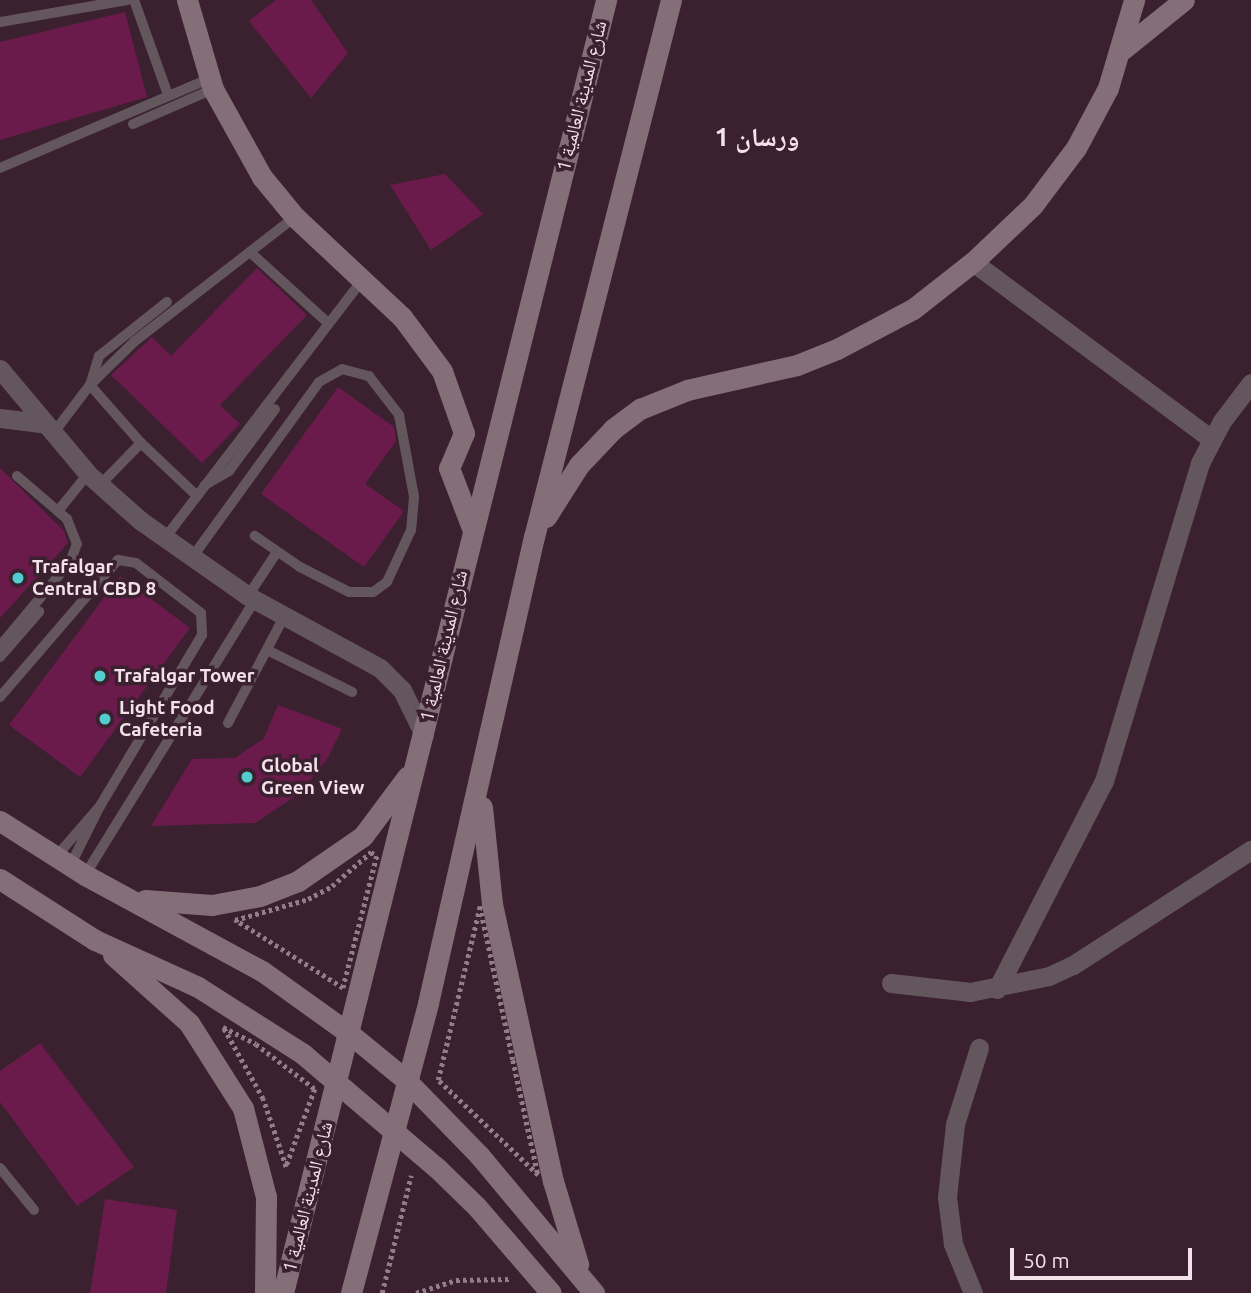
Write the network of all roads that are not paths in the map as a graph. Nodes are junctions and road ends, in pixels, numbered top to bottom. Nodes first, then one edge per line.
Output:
1 (127, 0) edge
2 (134, 0) edge
3 (187, 0) edge
4 (606, 0) edge
5 (671, 0) edge
6 (1134, 0) edge
7 (1184, 0) edge
8 (0, 22) edge
9 (1122, 49) junction
10 (211, 84) junction
11 (168, 95) junction
12 (132, 124) dead end
13 (0, 167) edge
14 (295, 217) junction
15 (250, 252) junction
16 (973, 262) junction
17 (362, 280) junction
18 (167, 302) dead end
19 (327, 322) junction
20 (0, 369) edge
21 (1251, 383) edge
22 (90, 385) junction
23 (275, 409) dead end
24 (0, 418) edge
25 (46, 429) junction
26 (1211, 439) junction
27 (141, 443) junction
28 (17, 476) dead end
29 (94, 480) junction
30 (205, 485) junction
31 (197, 496) junction
32 (58, 511) junction
33 (472, 528) junction
34 (255, 536) dead end
35 (534, 537) junction
36 (164, 539) junction
37 (277, 552) junction
38 (191, 559) junction
39 (251, 598) junction
40 (39, 612) dead end
41 (284, 617) junction
42 (0, 646) edge
43 (267, 650) junction
44 (0, 657) edge
45 (352, 692) dead end
46 (0, 697) edge
47 (228, 723) dead end
48 (424, 735) junction
49 (418, 760) junction
50 (484, 765) junction
51 (100, 806) junction
52 (0, 821) edge
53 (1251, 850) edge
54 (70, 866) junction
55 (0, 879) edge
56 (120, 895) junction
57 (95, 940) junction
58 (891, 983) dead end
59 (997, 989) junction
60 (350, 1034) junction
61 (979, 1048) dead end
62 (406, 1080) junction
63 (338, 1081) junction
64 (393, 1130) junction
65 (0, 1168) edge
66 (34, 1210) dead end
67 (588, 1286) edge
68 (265, 1293) edge
69 (283, 1293) edge
70 (351, 1293) edge
71 (551, 1293) edge
72 (972, 1293) edge

1 - 8 lane
2 - 11 lane
3 - 10 street
4 - 33 street, شارع المدينة العالمية 1
5 - 35 street
6 - 9 street
7 - 9 street
9 - 16 street
10 - 11 lane
10 - 12 lane
10 - 14 street
11 - 13 lane
14 - 15 lane
14 - 17 street
15 - 19 lane
15 - 22 lane
16 - 26 street
16 - 35 street
17 - 19 lane
17 - 33 street
18 - 22 lane
19 - 30 lane
20 - 25 street
21 - 26 street
22 - 25 lane
22 - 27 lane
23 - 30 lane
24 - 25 street
25 - 29 street
26 - 59 street
27 - 29 lane
27 - 31 lane
28 - 32 lane
29 - 32 lane
29 - 36 street
30 - 31 lane
31 - 36 lane
32 - 42 lane
33 - 48 street, شارع المدينة العالمية 1
34 - 37 lane
35 - 50 street
36 - 38 street
37 - 38 lane
37 - 39 lane
38 - 39 street
39 - 41 street
39 - 54 lane
40 - 44 lane
41 - 43 lane
41 - 48 street
43 - 45 lane
43 - 47 lane
46 - 51 lane
48 - 49 street, شارع المدينة العالمية 1
49 - 56 street
49 - 60 street, شارع المدينة العالمية 1
50 - 62 street
50 - 67 street
51 - 54 lane
51 - 54 lane
52 - 54 street
53 - 59 street
54 - 56 street
55 - 57 street
56 - 60 street
57 - 63 street
57 - 68 street
58 - 59 street
60 - 62 street
60 - 63 street, شارع المدينة العالمية 1
61 - 72 street
62 - 64 street
62 - 67 street
63 - 64 street
63 - 69 street, شارع المدينة العالمية 1
64 - 70 street
64 - 71 street
65 - 66 lane

